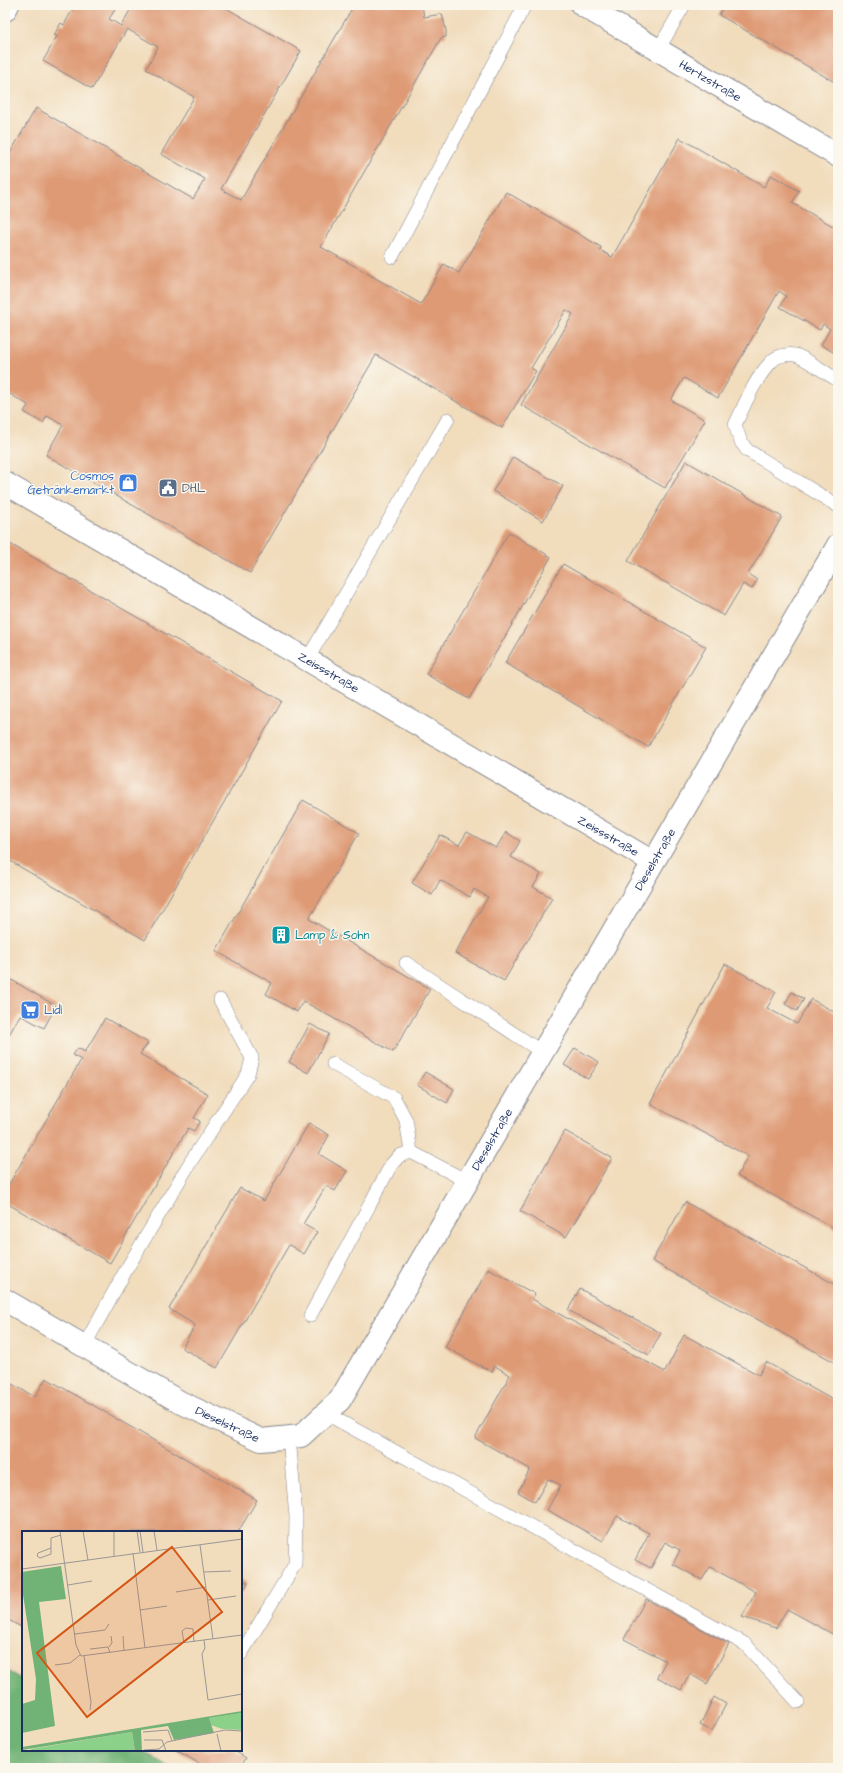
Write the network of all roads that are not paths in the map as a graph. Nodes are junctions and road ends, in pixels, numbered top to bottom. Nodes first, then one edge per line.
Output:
1 (8, 5) edge
2 (525, 5) edge
3 (582, 5) edge
4 (684, 5) edge
5 (5, 10) edge
6 (658, 50) junction
7 (838, 156) edge
8 (392, 257) dead end
9 (838, 380) edge
10 (448, 419) dead end
11 (5, 483) edge
12 (838, 506) edge
13 (838, 545) edge
14 (307, 660) junction
15 (653, 862) junction
16 (406, 963) dead end
17 (220, 1000) dead end
18 (542, 1052) junction
19 (333, 1064) dead end
20 (411, 1152) junction
21 (467, 1181) junction
22 (5, 1300) edge
23 (310, 1316) dead end
24 (84, 1346) junction
25 (325, 1413) junction
26 (289, 1437) junction
27 (242, 1652) edge
28 (798, 1702) dead end

1 - 5 street
2 - 8 lane
3 - 6 street, Hertzstraße
4 - 6 lane
6 - 7 street, Hertzstraße
9 - 12 lane
10 - 14 lane
11 - 14 street, Zeissstraße
13 - 15 street, Dieselstraße
14 - 15 street, Zeissstraße
15 - 18 street, Dieselstraße
16 - 18 lane
17 - 24 lane
18 - 21 street, Dieselstraße
19 - 20 lane
20 - 21 lane
20 - 23 lane
21 - 25 street, Dieselstraße
22 - 24 street, Dieselstraße
24 - 26 street, Dieselstraße
25 - 26 street, Dieselstraße
25 - 28 lane
26 - 27 lane

